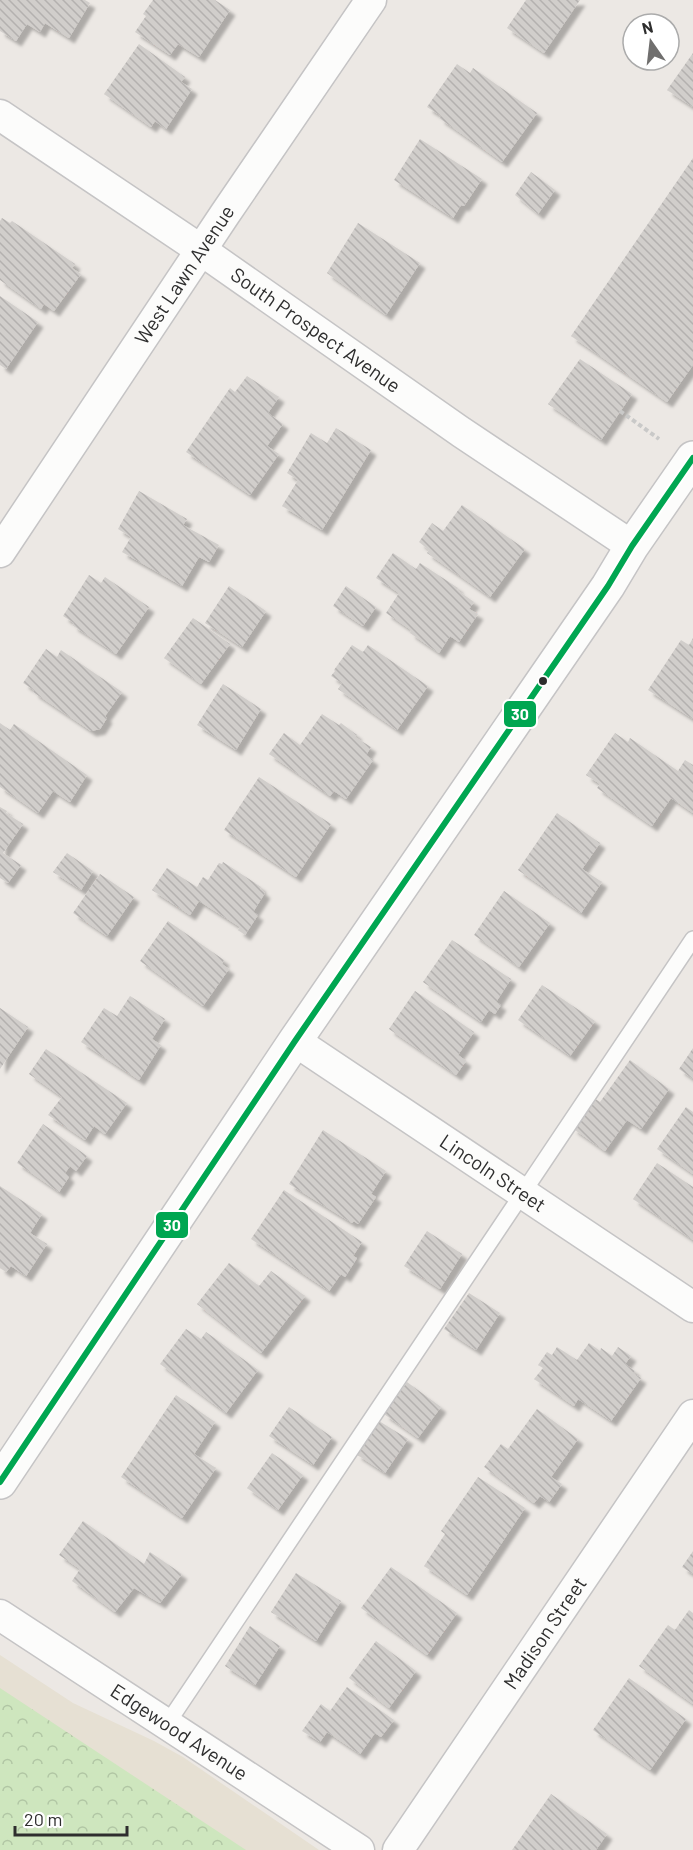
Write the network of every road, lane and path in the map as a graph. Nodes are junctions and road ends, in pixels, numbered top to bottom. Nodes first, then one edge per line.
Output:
1 (371, 0) edge
2 (0, 115) edge
3 (201, 250) junction
4 (620, 411) dead end
5 (659, 439) dead end
6 (693, 458) edge
7 (632, 546) junction
8 (0, 552) edge
9 (693, 939) edge
10 (295, 1041) junction
11 (523, 1192) junction
12 (693, 1307) edge
13 (693, 1415) edge
14 (0, 1482) edge
15 (0, 1615) edge
16 (167, 1724) junction
17 (359, 1850) edge
18 (398, 1850) edge

1 - 3 street, West Lawn Avenue
2 - 3 street, South Prospect Avenue
3 - 7 street, South Prospect Avenue
3 - 8 street, West Lawn Avenue
4 - 5 path
6 - 7 main road
7 - 10 main road
9 - 11 lane
10 - 11 street, Lincoln Street
10 - 14 main road
11 - 12 street, Lincoln Street
11 - 16 lane
13 - 18 street, Madison Street
15 - 16 street, Edgewood Avenue
16 - 17 street, Edgewood Avenue

